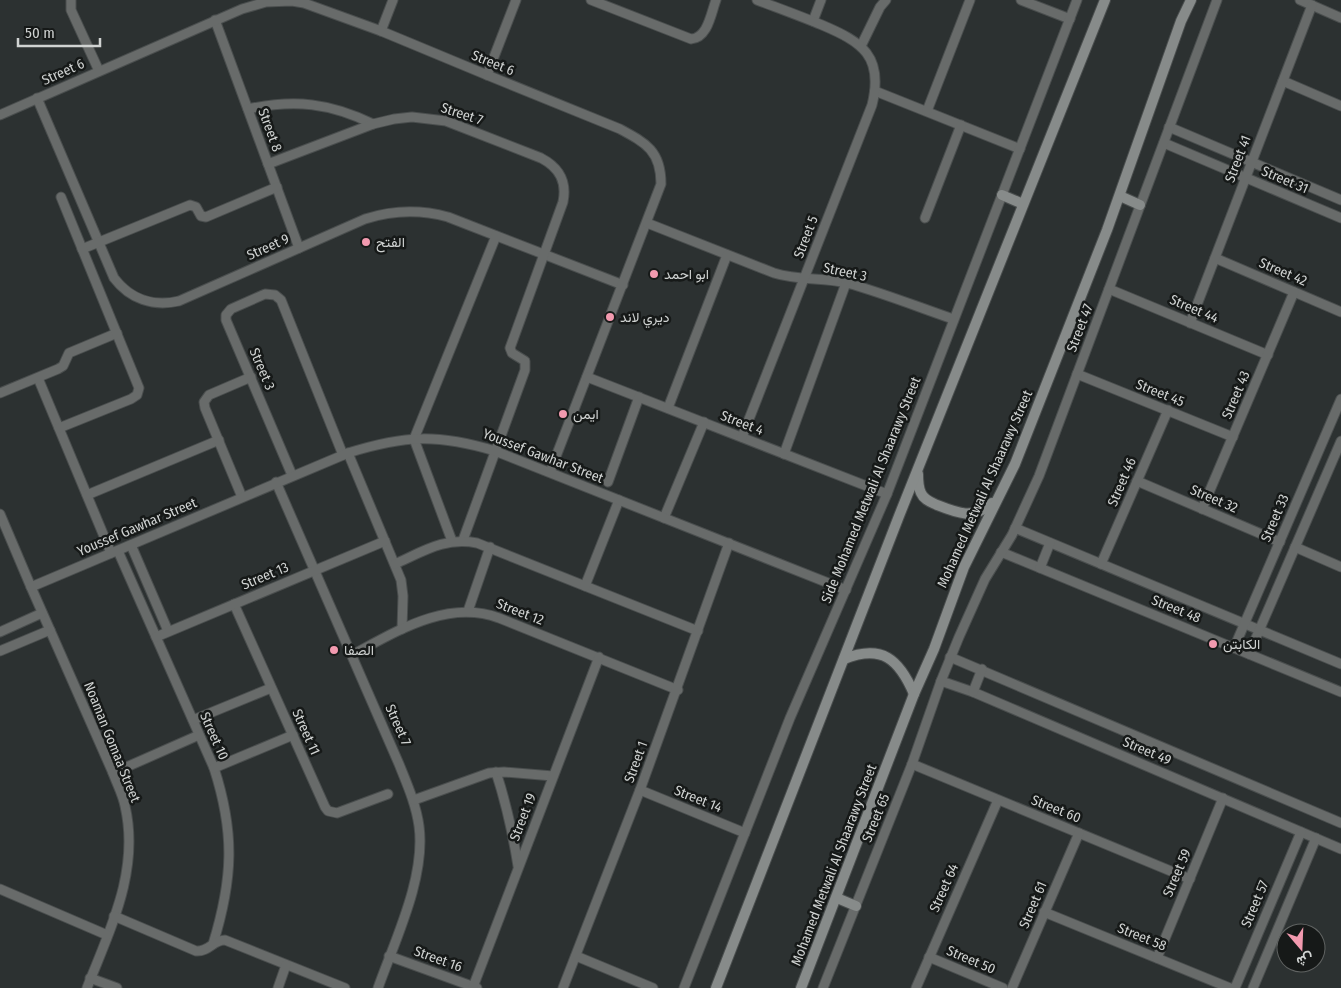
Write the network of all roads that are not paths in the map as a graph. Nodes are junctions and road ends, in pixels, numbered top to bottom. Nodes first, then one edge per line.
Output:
1 (71, 0) edge
2 (393, 0) edge
3 (516, 0) edge
4 (591, 0) edge
5 (716, 0) edge
6 (757, 0) edge
7 (787, 0) edge
8 (822, 0) edge
9 (886, 0) edge
10 (970, 0) edge
11 (1021, 0) edge
12 (1077, 0) edge
13 (1105, 0) edge
14 (1192, 0) edge
15 (1217, 0) edge
16 (1300, 0) edge
17 (240, 4) edge
18 (1312, 5) junction
19 (783, 10) junction
20 (1341, 18) edge
21 (1070, 19) junction
22 (215, 20) junction
23 (813, 21) junction
24 (381, 30) junction
25 (861, 46) junction
26 (99, 71) junction
27 (487, 75) junction
28 (1283, 81) junction
29 (876, 91) junction
30 (37, 98) junction
31 (1341, 106) edge
32 (248, 109) junction
33 (927, 111) junction
34 (0, 115) edge
35 (373, 124) junction
36 (961, 125) junction
37 (1170, 127) junction
38 (1164, 143) junction
39 (1020, 149) junction
40 (1252, 162) junction
41 (268, 164) junction
42 (1246, 178) junction
43 (277, 187) junction
44 (1002, 195) junction
45 (1120, 196) junction
46 (61, 197) dead end
47 (1341, 200) edge
48 (1023, 204) junction
49 (1140, 205) junction
50 (925, 218) dead end
51 (1341, 218) edge
52 (647, 223) junction
53 (496, 236) junction
54 (98, 242) junction
55 (299, 248) junction
56 (82, 249) junction
57 (544, 254) junction
58 (727, 255) junction
59 (1215, 258) junction
60 (804, 279) junction
61 (846, 283) junction
62 (623, 285) junction
63 (1109, 289) junction
64 (1294, 292) junction
65 (1341, 312) edge
66 (953, 319) junction
67 (1190, 323) junction
68 (118, 333) junction
69 (1268, 355) junction
70 (1077, 374) junction
71 (251, 377) junction
72 (587, 377) junction
73 (38, 378) junction
74 (0, 393) edge
75 (639, 397) junction
76 (1341, 399) edge
77 (668, 408) junction
78 (1168, 410) junction
79 (704, 422) junction
80 (59, 428) junction
81 (742, 437) junction
82 (1233, 437) junction
83 (414, 438) junction
84 (218, 440) junction
85 (1341, 442) edge
86 (495, 451) junction
87 (346, 454) junction
88 (784, 454) junction
89 (918, 470) junction
90 (550, 472) junction
91 (292, 475) junction
92 (1137, 481) junction
93 (276, 482) junction
94 (608, 482) dead end
95 (887, 494) junction
96 (87, 495) junction
97 (242, 497) junction
98 (998, 499) junction
99 (619, 500) junction
100 (1202, 509) junction
101 (0, 514) edge
102 (664, 518) junction
103 (1015, 528) junction
104 (463, 540) junction
105 (385, 541) junction
106 (452, 541) junction
107 (1280, 542) junction
108 (729, 543) junction
109 (1050, 543) junction
110 (131, 545) junction
111 (490, 547) junction
112 (1295, 547) junction
113 (115, 552) junction
114 (1001, 552) junction
115 (395, 564) junction
116 (1101, 564) junction
117 (1341, 567) edge
118 (1040, 568) junction
119 (315, 570) junction
120 (585, 586) junction
121 (31, 587) junction
122 (846, 590) junction
123 (234, 604) junction
124 (468, 611) junction
125 (42, 613) junction
126 (1245, 624) junction
127 (402, 629) junction
128 (50, 630) junction
129 (1259, 630) junction
130 (698, 631) junction
131 (0, 632) edge
132 (168, 632) junction
133 (156, 636) junction
134 (1234, 648) junction
135 (0, 651) edge
136 (1249, 654) junction
137 (352, 655) junction
138 (599, 657) junction
139 (950, 657) junction
140 (844, 659) junction
141 (1341, 664) edge
142 (982, 670) junction
143 (941, 681) junction
144 (271, 688) junction
145 (678, 690) junction
146 (973, 692) junction
147 (1341, 692) edge
148 (914, 694) junction
149 (193, 720) junction
150 (293, 735) junction
151 (199, 736) junction
152 (912, 764) junction
153 (214, 768) junction
154 (496, 772) junction
155 (113, 773) junction
156 (553, 776) junction
157 (640, 790) junction
158 (388, 794) dead end
159 (1223, 798) junction
160 (414, 800) junction
161 (998, 800) junction
162 (1341, 823) edge
163 (1301, 832) junction
164 (745, 833) junction
165 (1079, 833) junction
166 (1316, 838) junction
167 (1341, 849) edge
168 (518, 869) junction
169 (1190, 879) junction
170 (0, 889) edge
171 (837, 898) junction
172 (856, 906) junction
173 (1044, 912) junction
174 (114, 916) junction
175 (107, 935) junction
176 (213, 944) junction
177 (389, 956) junction
178 (576, 956) junction
179 (929, 957) junction
180 (1157, 958) junction
181 (286, 965) junction
182 (90, 978) junction
183 (475, 987) edge
184 (86, 988) edge
185 (117, 988) edge
186 (278, 988) edge
187 (345, 988) edge
188 (378, 988) edge
189 (563, 988) edge
190 (653, 988) edge
191 (684, 988) edge
192 (716, 988) edge
193 (801, 988) edge
194 (823, 988) edge
195 (916, 988) edge
196 (1003, 988) edge
197 (1012, 988) edge
198 (1230, 988) edge
199 (1235, 988) edge
200 (1253, 988) edge

1 - 26 street
2 - 24 street
3 - 27 street
4 - 5 street
6 - 19 street
7 - 19 street
8 - 23 street
9 - 25 street
10 - 33 street
11 - 21 street
12 - 21 street, Side Mohamed Metwali Al Shaarawy Street
13 - 48 street
14 - 45 street, Mohamed Metwali Al Shaarawy Street
15 - 37 street, Street 47
16 - 18 street
17 - 22 street, Street 6
17 - 24 street, Street 6
18 - 20 street
18 - 28 street, Street 41
19 - 23 street
21 - 39 street, Side Mohamed Metwali Al Shaarawy Street
22 - 26 street, Street 6
22 - 32 street, Street 8
23 - 25 street
24 - 27 street, Street 6
25 - 29 street, Street 5
26 - 30 street, Street 6
27 - 52 street, Street 6
28 - 31 street
28 - 40 street, Street 41
29 - 33 street
29 - 60 street, Street 5
30 - 34 street, Street 6
30 - 54 street, Street 9
32 - 35 street
32 - 41 street, Street 8
33 - 36 street
35 - 41 street, Street 7
35 - 57 street, Street 7
36 - 39 street
36 - 50 street
37 - 38 street, Street 47
37 - 40 street, Street 31
38 - 42 street, Street 31
38 - 49 street, Street 47
39 - 44 street, Side Mohamed Metwali Al Shaarawy Street
40 - 42 street, Street 41
40 - 47 street, Street 31
41 - 43 street, Street 8
42 - 51 street, Street 31
42 - 59 street, Street 41
43 - 54 street
43 - 55 street, Street 8
44 - 48 street
44 - 66 street, Side Mohamed Metwali Al Shaarawy Street
45 - 49 street
45 - 98 street, Mohamed Metwali Al Shaarawy Street
46 - 56 street
48 - 89 street
49 - 63 street, Street 47
52 - 58 street, Street 3
52 - 62 street, Street 6
53 - 55 street, Street 9
53 - 57 street, Street 9
53 - 83 street
54 - 55 street, Street 9
54 - 56 street
56 - 68 street
57 - 62 street, Street 9
57 - 86 street, Street 7
58 - 60 street, Street 3
58 - 77 street
59 - 64 street, Street 42
59 - 67 street, Street 41
60 - 61 street, Street 3
60 - 81 street, Street 5
61 - 66 street, Street 3
61 - 88 street
62 - 72 street, Street 6
63 - 67 street, Street 44
63 - 70 street, Street 47
64 - 65 street, Street 42
64 - 69 street, Street 43
66 - 95 street, Side Mohamed Metwali Al Shaarawy Street
67 - 69 street, Street 44
68 - 73 street
68 - 80 street
69 - 82 street, Street 43
70 - 78 street, Street 45
70 - 103 street, Street 47
71 - 84 street
71 - 87 street, Street 3
71 - 91 street, Street 3
72 - 75 street, Street 4
72 - 90 street, Street 6
73 - 74 street
73 - 80 street, Street 10
75 - 77 street, Street 4
75 - 94 street
76 - 107 street, Street 33
77 - 79 street, Street 4
78 - 82 street, Street 45
78 - 92 street, Street 46
79 - 81 street, Street 4
79 - 102 street
80 - 96 street, Street 10
81 - 88 street, Street 4
82 - 100 street, Street 43
83 - 86 street, Youssef Gawhar Street
83 - 87 street, Youssef Gawhar Street
83 - 106 street
84 - 96 street
84 - 97 street
85 - 112 street
86 - 90 street, Youssef Gawhar Street
86 - 104 street
87 - 91 street, Youssef Gawhar Street
87 - 105 street
88 - 95 street, Street 4
89 - 98 street
89 - 140 street
90 - 99 street, Youssef Gawhar Street
91 - 93 street, Youssef Gawhar Street
92 - 100 street, Street 32
92 - 116 street, Street 46
93 - 97 street, Youssef Gawhar Street
93 - 119 street, Street 7
95 - 122 street, Side Mohamed Metwali Al Shaarawy Street
96 - 113 street, Street 10
97 - 110 street, Youssef Gawhar Street
98 - 148 street, Mohamed Metwali Al Shaarawy Street
99 - 102 street, Youssef Gawhar Street
99 - 120 street
100 - 107 street, Street 32
101 - 121 street, Noaman Gomaa Street
102 - 108 street, Youssef Gawhar Street
103 - 109 street, Street 48
103 - 114 street, Street 47
104 - 106 street
104 - 111 street
105 - 115 street
105 - 119 street, Street 13
106 - 115 street
107 - 126 street, Street 33
108 - 122 street, Youssef Gawhar Street
108 - 130 street, Street 1
109 - 116 street, Street 48
109 - 118 street
110 - 113 street, Youssef Gawhar Street
110 - 132 street
111 - 120 street
111 - 124 street
112 - 117 street
112 - 129 street
113 - 121 street, Youssef Gawhar Street
113 - 133 street, Street 10
114 - 118 street, Street 48
114 - 139 street, Street 47
115 - 127 street
116 - 126 street, Street 48
118 - 134 street, Street 48
119 - 123 street, Street 13
119 - 137 street, Street 7
120 - 130 street
121 - 125 street, Noaman Gomaa Street
122 - 164 street, Side Mohamed Metwali Al Shaarawy Street
123 - 132 street, Street 13
123 - 144 street, Street 11
124 - 127 street, Street 12
124 - 138 street, Street 12
125 - 128 street, Noaman Gomaa Street
125 - 131 street
126 - 129 street, Street 48
126 - 134 street, Street 33
127 - 137 street, Street 12
128 - 135 street
128 - 155 street, Noaman Gomaa Street
129 - 136 street
129 - 141 street, Street 48
130 - 145 street, Street 1
132 - 133 street, Street 13
133 - 149 street, Street 10
134 - 136 street, Street 48
136 - 147 street, Street 48
137 - 160 street, Street 7
138 - 145 street, Street 12
138 - 156 street, Street 19
139 - 142 street, Street 49
139 - 143 street, Street 65
140 - 148 street
140 - 192 street
142 - 146 street
142 - 162 street, Street 49
143 - 146 street, Street 49
143 - 152 street, Street 65
144 - 149 street
144 - 150 street, Street 11
145 - 157 street, Street 1
146 - 159 street, Street 49
148 - 171 street, Mohamed Metwali Al Shaarawy Street
149 - 151 street, Street 10
150 - 153 street
150 - 158 street, Street 11
151 - 153 street, Street 10
151 - 155 street
152 - 161 street, Street 60
152 - 172 street, Street 65
153 - 176 street, Street 10
154 - 156 street
154 - 160 street
154 - 168 street
155 - 174 street, Noaman Gomaa Street
156 - 168 street, Street 19
157 - 164 street, Street 14
157 - 178 street, Street 1
159 - 163 street, Street 49
159 - 169 street, Street 59
160 - 177 street, Street 7
161 - 165 street, Street 60
161 - 179 street, Street 64
163 - 166 street, Street 49
163 - 199 street, Street 57
164 - 191 street, Side Mohamed Metwali Al Shaarawy Street
165 - 169 street, Street 60
165 - 173 street, Street 61
166 - 167 street, Street 49
166 - 200 street
168 - 183 street, Street 19
169 - 180 street, Street 59
170 - 175 street
171 - 172 street
171 - 193 street, Mohamed Metwali Al Shaarawy Street
172 - 194 street, Street 65
173 - 180 street, Street 58
173 - 197 street, Street 61
174 - 175 street, Noaman Gomaa Street
174 - 176 street
175 - 182 street, Noaman Gomaa Street
176 - 181 street
177 - 183 street, Street 16
177 - 188 street, Street 7
178 - 189 street, Street 1
178 - 190 street
179 - 195 street, Street 64
179 - 196 street, Street 50
180 - 198 street, Street 58
181 - 186 street
181 - 187 street
182 - 184 street, Noaman Gomaa Street
182 - 185 street

